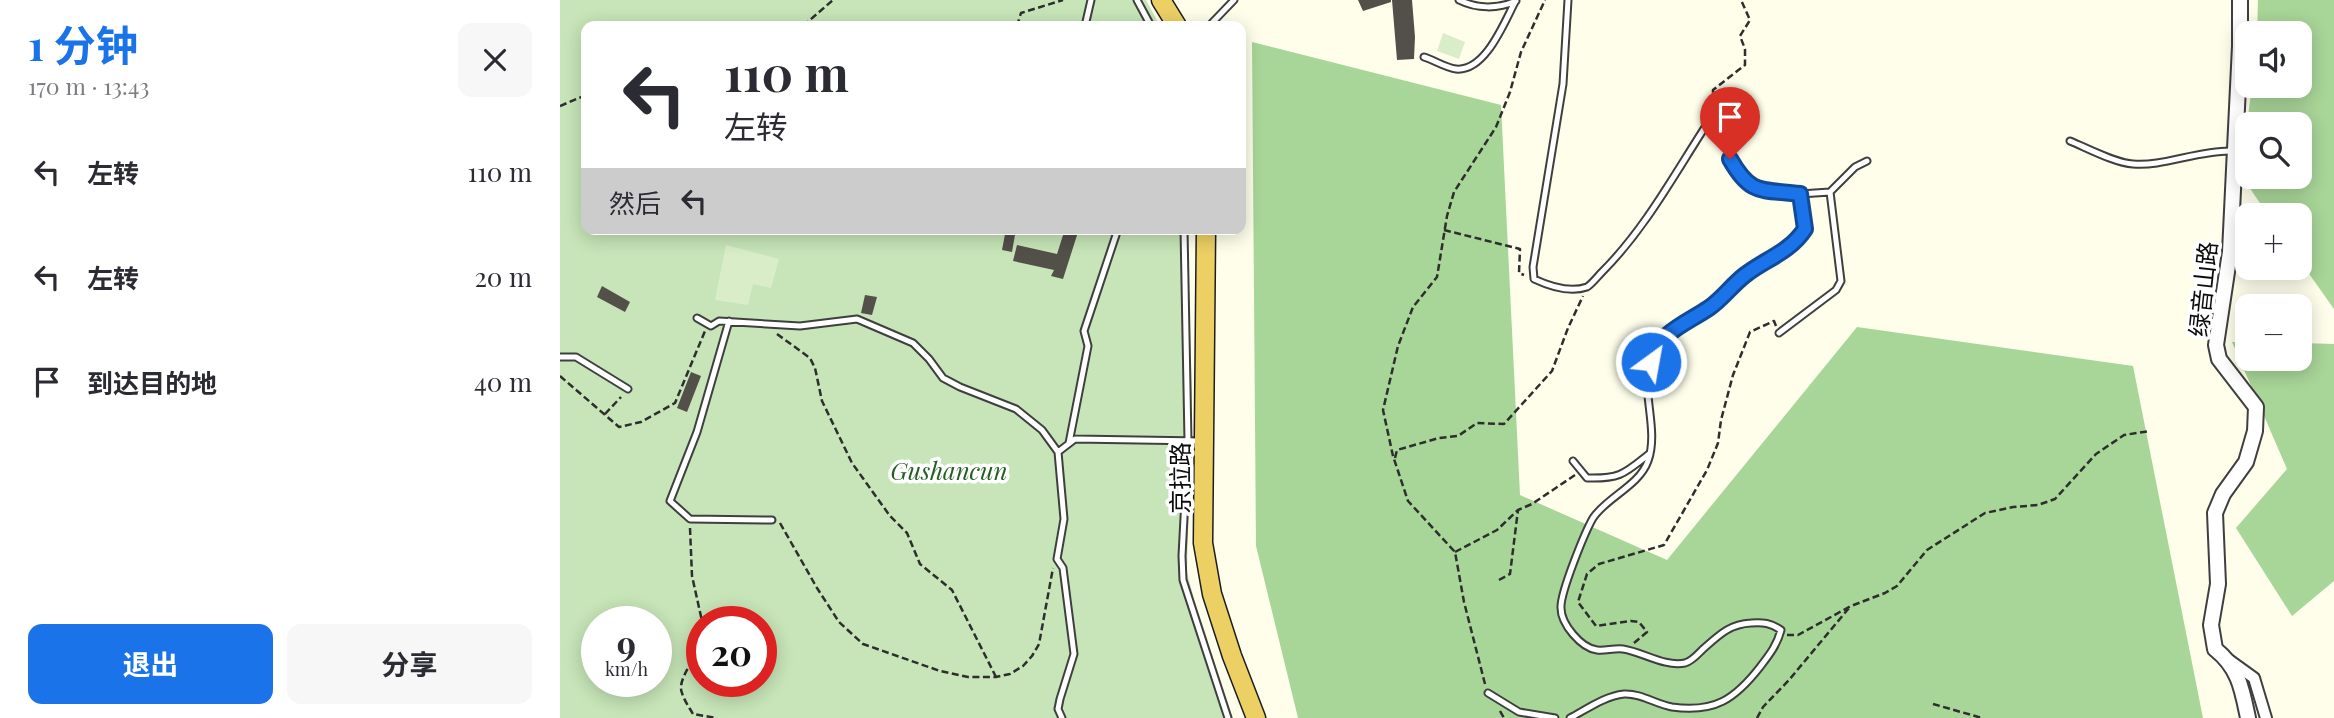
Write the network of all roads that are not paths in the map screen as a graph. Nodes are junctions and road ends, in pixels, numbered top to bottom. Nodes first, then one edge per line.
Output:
1 (1091, 0) edge
2 (1137, 0) edge
3 (1161, 0) edge
4 (1234, 0) edge
5 (1459, 0) edge
6 (1568, 0) edge
7 (2240, 0) edge
8 (1516, 1) edge
9 (1087, 21) edge
10 (1148, 21) edge
11 (1174, 21) edge
12 (1214, 21) edge
13 (1424, 57) dead end
14 (2236, 112) edge
15 (2070, 141) dead end
16 (2235, 151) joint
17 (1867, 160) dead end
18 (1829, 192) junction
19 (1800, 194) junction
20 (1116, 235) edge
21 (1184, 235) edge
22 (1206, 235) edge
23 (697, 318) dead end
24 (729, 321) junction
25 (1779, 332) road end
26 (560, 357) edge
27 (628, 389) road end
28 (1196, 441) junction
29 (1069, 443) junction
30 (1058, 452) junction
31 (1649, 454) junction
32 (1573, 461) dead end
33 (772, 520) road end
34 (2229, 660) junction
35 (1488, 693) road end
36 (1062, 718) edge
37 (1228, 718) edge
38 (1256, 718) edge
39 (1555, 718) edge
40 (1570, 718) edge
41 (2248, 718) edge
42 (2266, 718) edge

1 - 9 lane
2 - 10 lane
3 - 11 highway
4 - 12 lane
5 - 8 lane
6 - 19 lane
7 - 14 street, 绿音山路
8 - 13 lane
15 - 16 lane
16 - 34 street, 绿音山路
17 - 18 lane
18 - 19 lane
18 - 25 lane
19 - 31 lane
20 - 29 lane
21 - 28 lane
22 - 28 highway, 京拉路
23 - 24 lane
24 - 30 lane
24 - 33 lane
26 - 27 lane
28 - 29 lane
28 - 37 lane
28 - 38 highway, 京拉路
29 - 30 lane
30 - 36 lane
31 - 32 lane
31 - 40 lane
34 - 41 street, 绿音山路
34 - 42 street
35 - 39 lane

